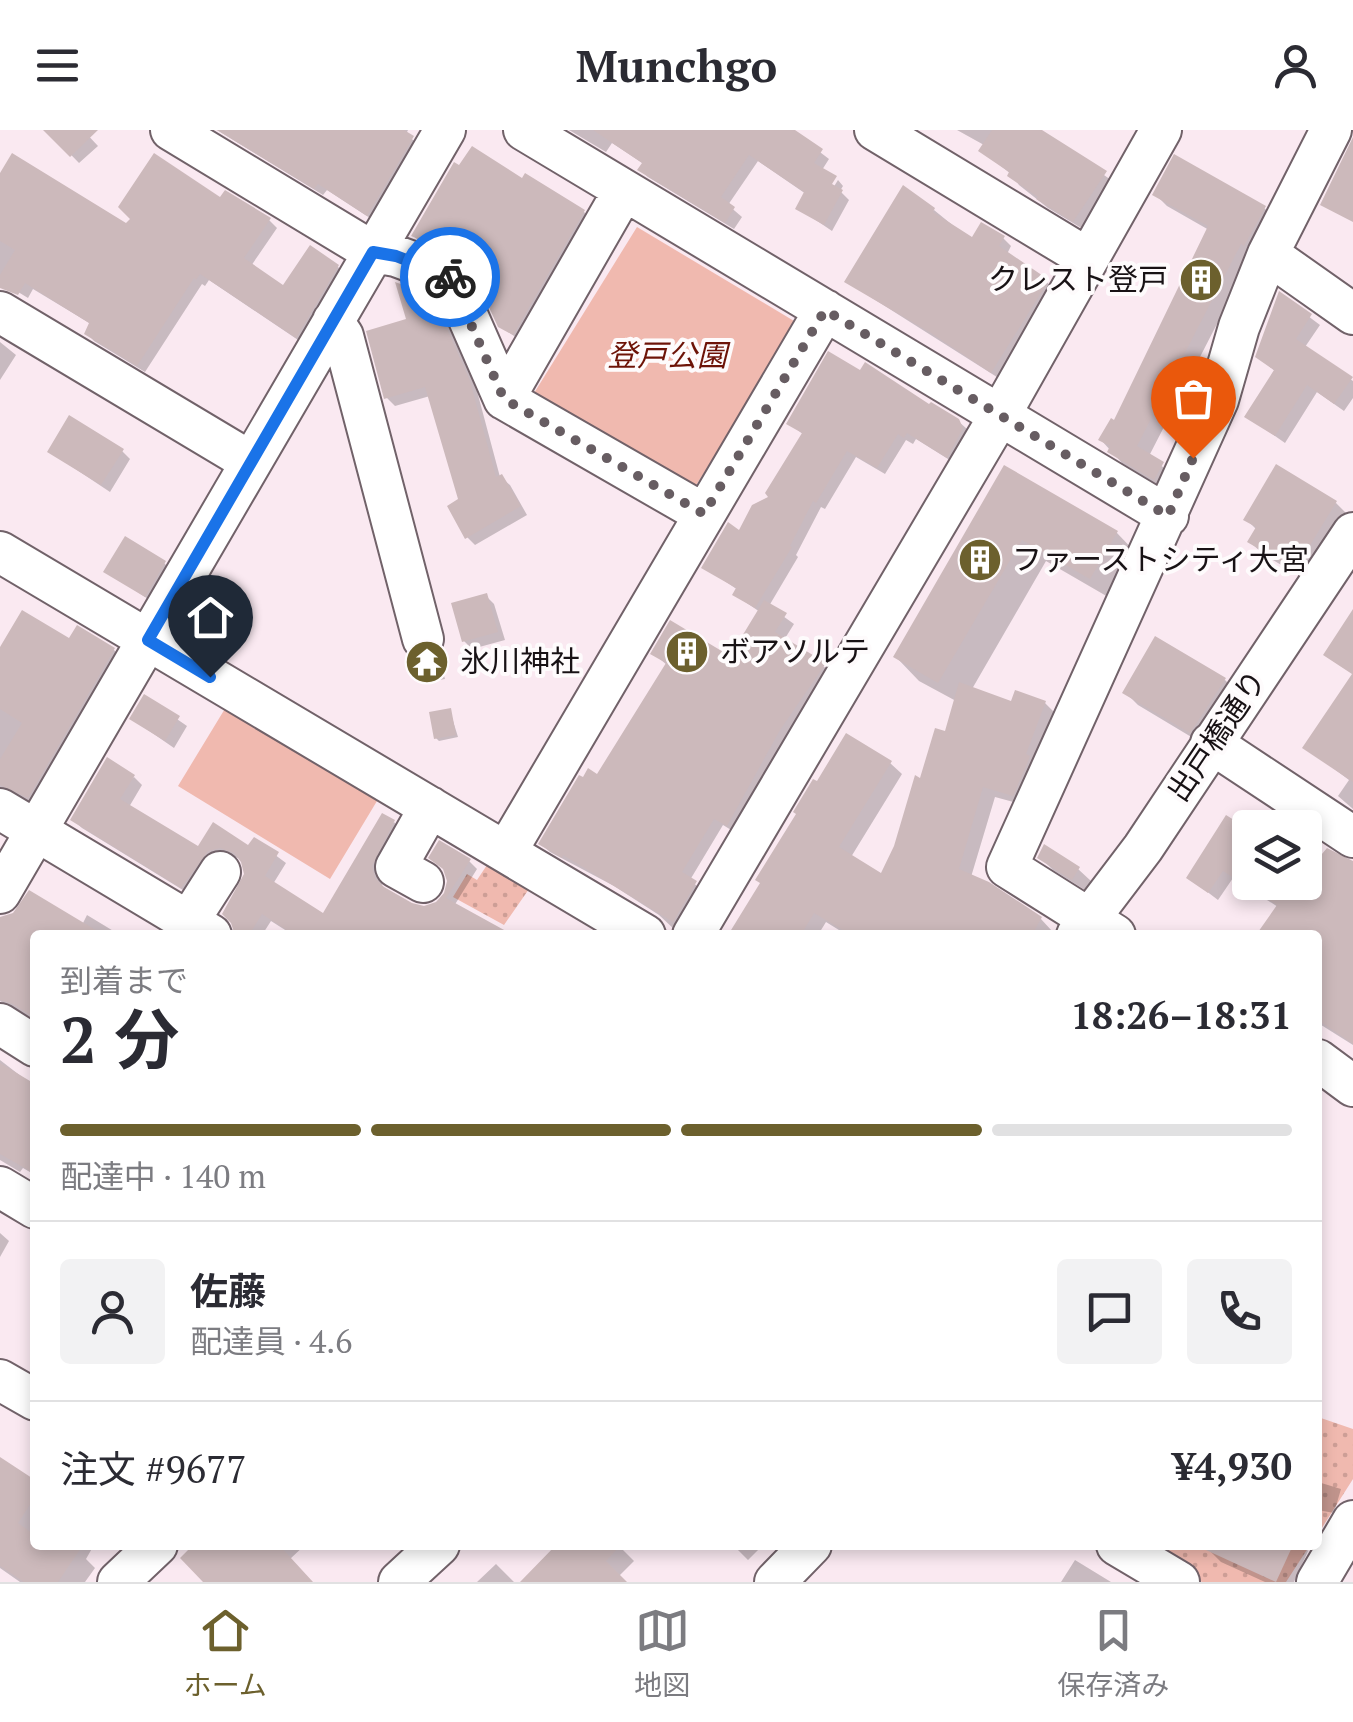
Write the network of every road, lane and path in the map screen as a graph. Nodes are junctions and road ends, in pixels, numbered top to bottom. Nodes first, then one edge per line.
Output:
1 (171, 130) edge
2 (445, 130) edge
3 (524, 130) edge
4 (875, 130) edge
5 (1161, 130) edge
6 (1331, 130) edge
7 (624, 190) junction
8 (373, 252) junction
9 (1268, 254) junction
10 (1087, 258) junction
11 (825, 310) junction
12 (0, 312) edge
13 (1353, 314) edge
14 (333, 321) junction
15 (504, 399) junction
16 (1000, 416) junction
17 (251, 462) junction
18 (704, 514) junction
19 (1168, 516) junction
20 (1353, 533) edge
21 (0, 552) edge
22 (423, 639) dead end
23 (148, 640) junction
24 (1211, 744) junction
25 (430, 808) junction
26 (0, 809) edge
27 (36, 831) junction
28 (1353, 836) edge
29 (506, 852) junction
30 (220, 872) dead end
31 (422, 882) dead end
32 (0, 892) edge
33 (200, 928) edge
34 (637, 930) edge
35 (696, 930) edge
36 (1094, 930) edge
37 (0, 1024) edge
38 (30, 1043) edge
39 (1322, 1063) edge
40 (1353, 1086) edge
41 (0, 1187) edge
42 (30, 1205) edge
43 (0, 1380) edge
44 (30, 1397) edge
45 (1353, 1521) edge
46 (152, 1550) edge
47 (433, 1550) edge
48 (806, 1550) edge
49 (1125, 1550) edge
50 (118, 1582) edge
51 (399, 1582) edge
52 (776, 1582) edge
53 (1179, 1582) edge
54 (1317, 1582) edge

1 - 8 street
2 - 8 street
3 - 7 street
4 - 10 street
5 - 10 street
6 - 9 street
7 - 11 street
7 - 15 street
8 - 14 street
8 - 15 street
9 - 13 street
9 - 19 street
10 - 16 street
11 - 16 street
11 - 18 street
12 - 17 street
14 - 17 street
14 - 22 street
15 - 18 street
16 - 19 street
16 - 35 street
17 - 23 street
18 - 29 street
19 - 36 street
20 - 24 street, 出戸橋通り
21 - 23 street
23 - 25 street
23 - 27 street
24 - 28 street
24 - 36 street, 出戸橋通り
25 - 29 street
25 - 31 street
26 - 27 street
27 - 32 street
27 - 33 street
29 - 34 street
30 - 33 street
37 - 38 street
39 - 40 street
41 - 42 street
43 - 44 street
45 - 54 street
46 - 50 street
47 - 51 street
48 - 52 street
49 - 53 street

